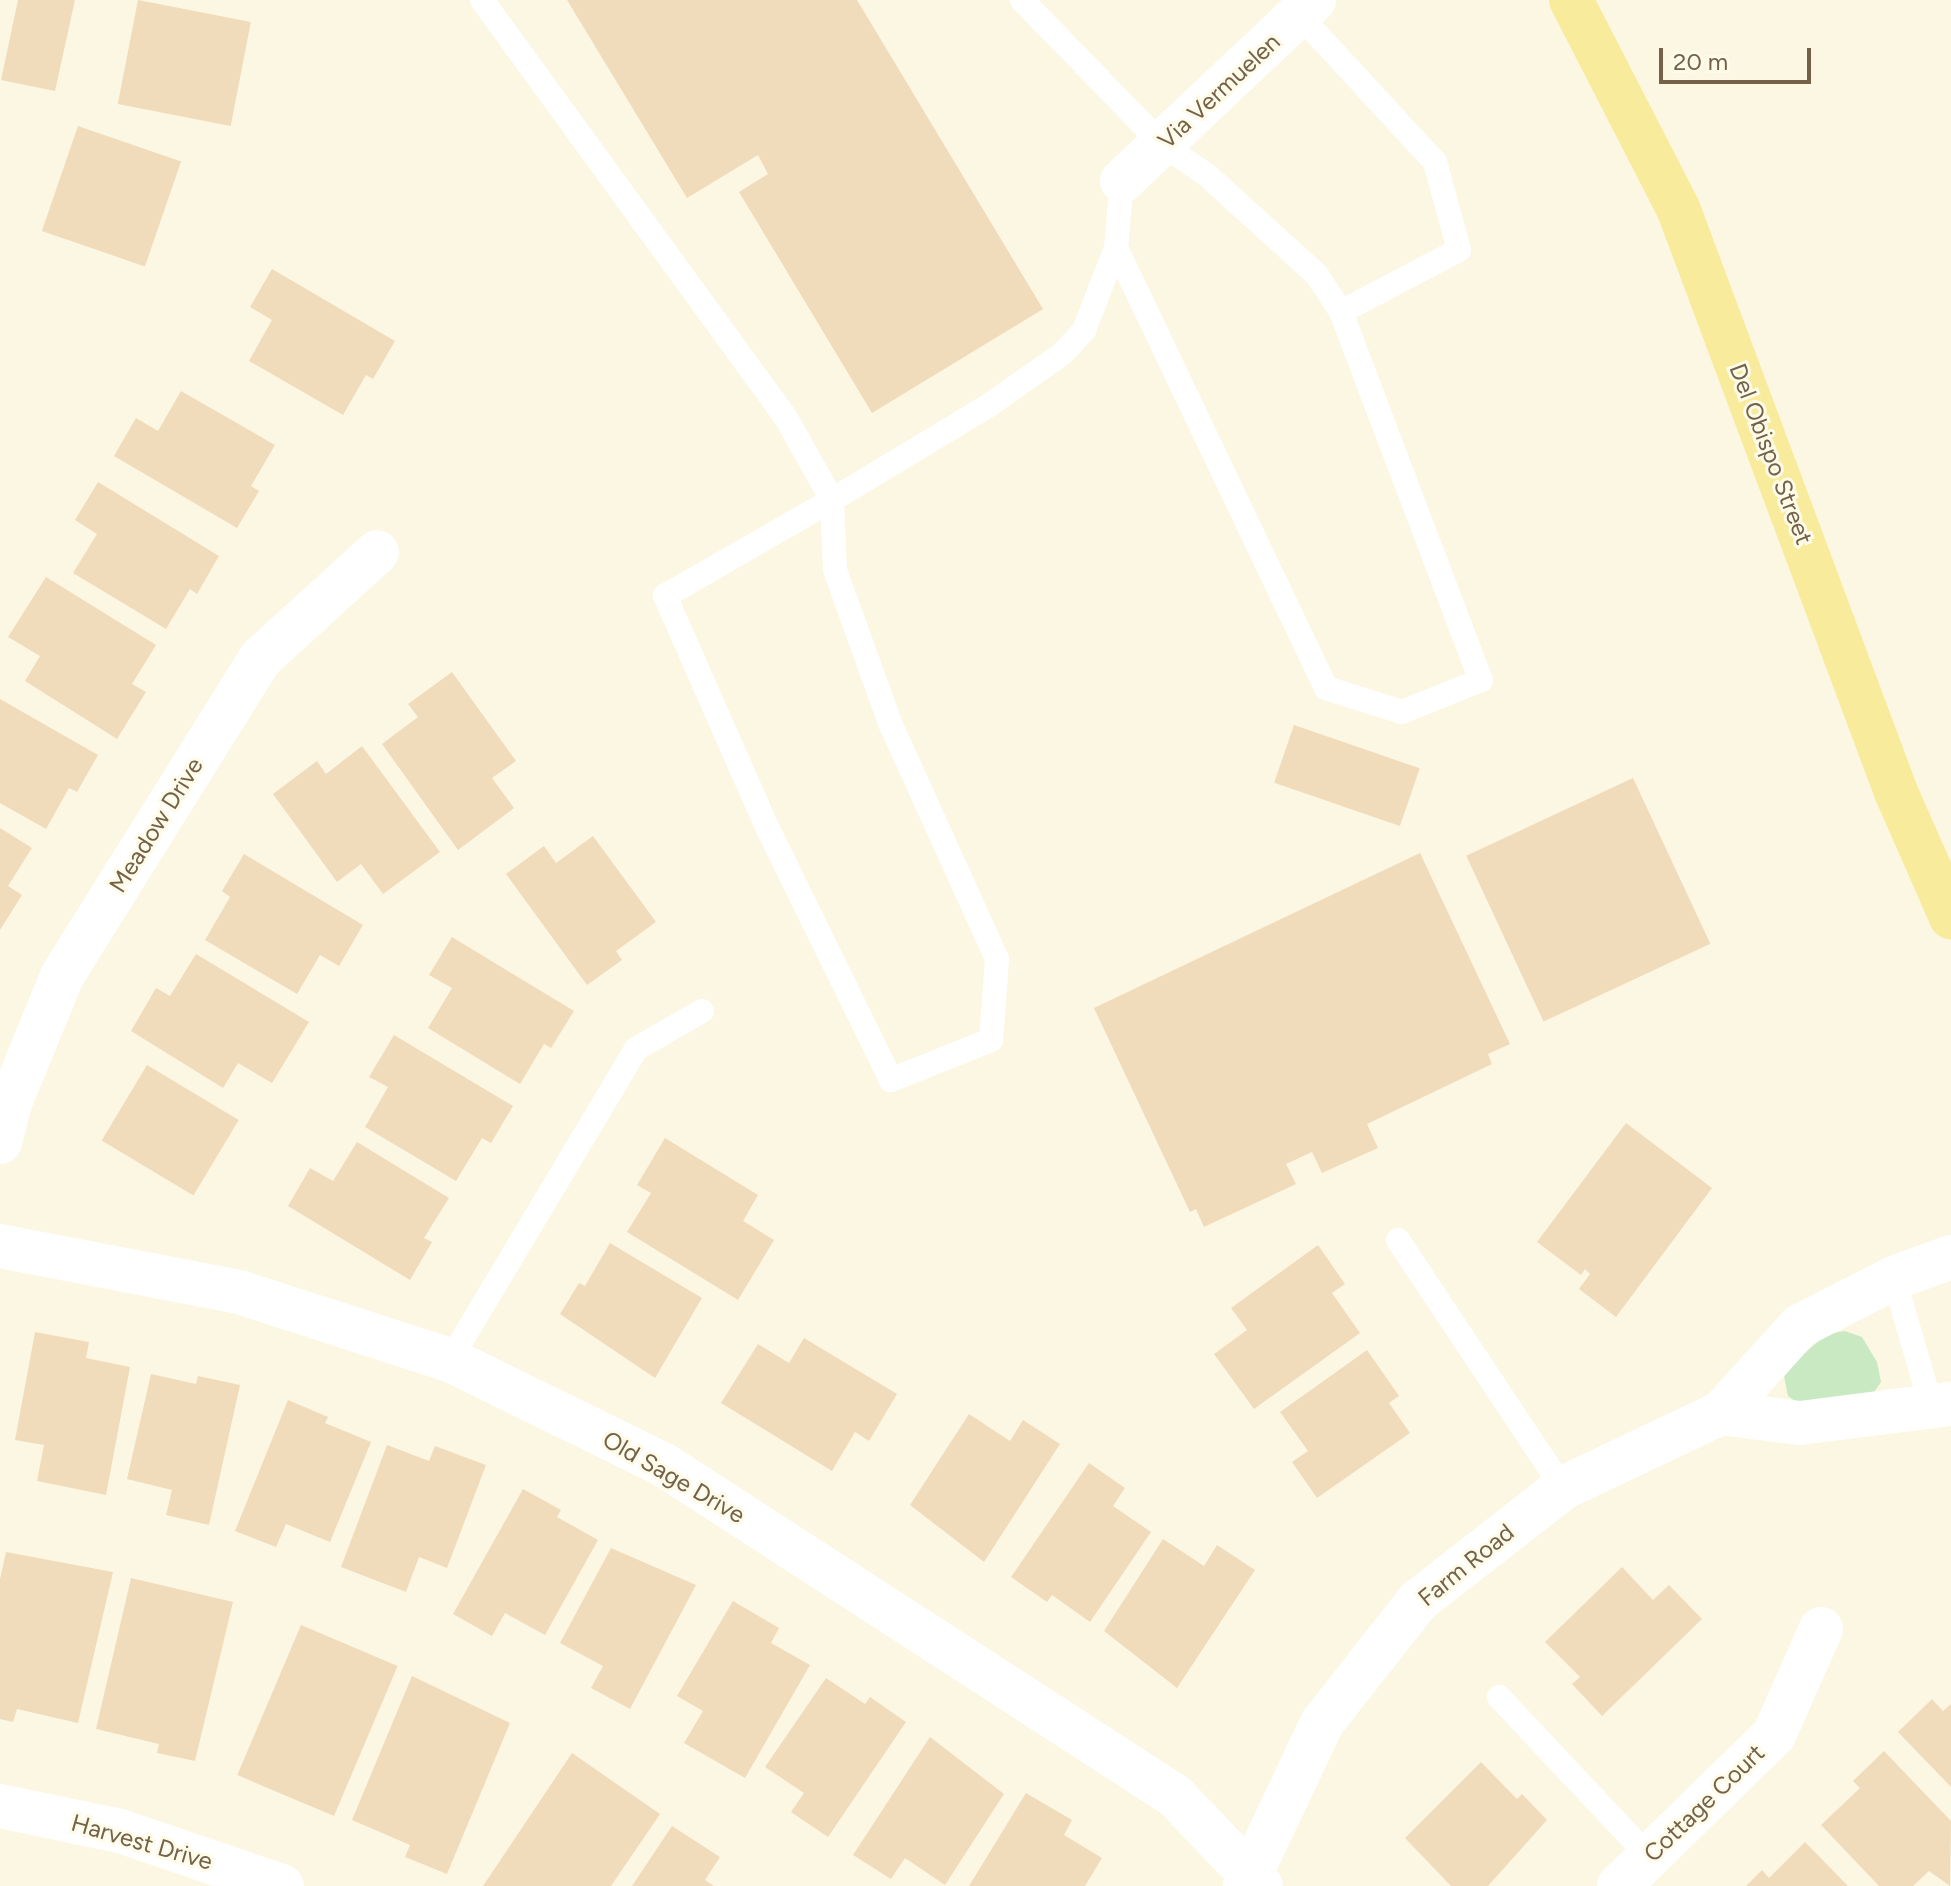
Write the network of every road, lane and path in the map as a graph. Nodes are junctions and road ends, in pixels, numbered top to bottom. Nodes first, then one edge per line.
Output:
1 (482, 0) edge
2 (1022, 0) edge
3 (1571, 0) edge
4 (1299, 5) edge
5 (1162, 144) junction
6 (1122, 181) joint
7 (1116, 248) junction
8 (1341, 312) junction
9 (832, 500) junction
10 (377, 552) dead end
11 (1951, 917) edge
12 (702, 1011) dead end
13 (0, 1142) edge
14 (1398, 1240) dead end
15 (0, 1246) edge
16 (1951, 1257) edge
17 (1894, 1278) junction
18 (450, 1360) junction
19 (1941, 1404) edge
20 (1721, 1413) junction
21 (1563, 1488) junction
22 (1821, 1629) dead end
23 (1499, 1697) dead end
24 (0, 1806) edge
25 (1634, 1871) edge
26 (1252, 1882) edge
27 (282, 1886) edge

1 - 9 lane
2 - 5 lane
3 - 11 main road, Del Obispo Street
4 - 5 street, Via Vermuelen
4 - 8 lane
5 - 6 street, Via Vermuelen
5 - 8 lane
6 - 7 lane
7 - 8 lane
7 - 9 lane
9 - 9 lane
10 - 13 street, Meadow Drive
12 - 18 lane
14 - 21 lane
15 - 18 street, Old Sage Drive
16 - 17 street, Farm Road
17 - 19 lane
17 - 20 street, Farm Road
18 - 26 street, Old Sage Drive
19 - 20 street
20 - 21 street, Farm Road
21 - 26 street, Farm Road
22 - 25 street, Cottage Court
23 - 25 lane
24 - 27 street, Harvest Drive

